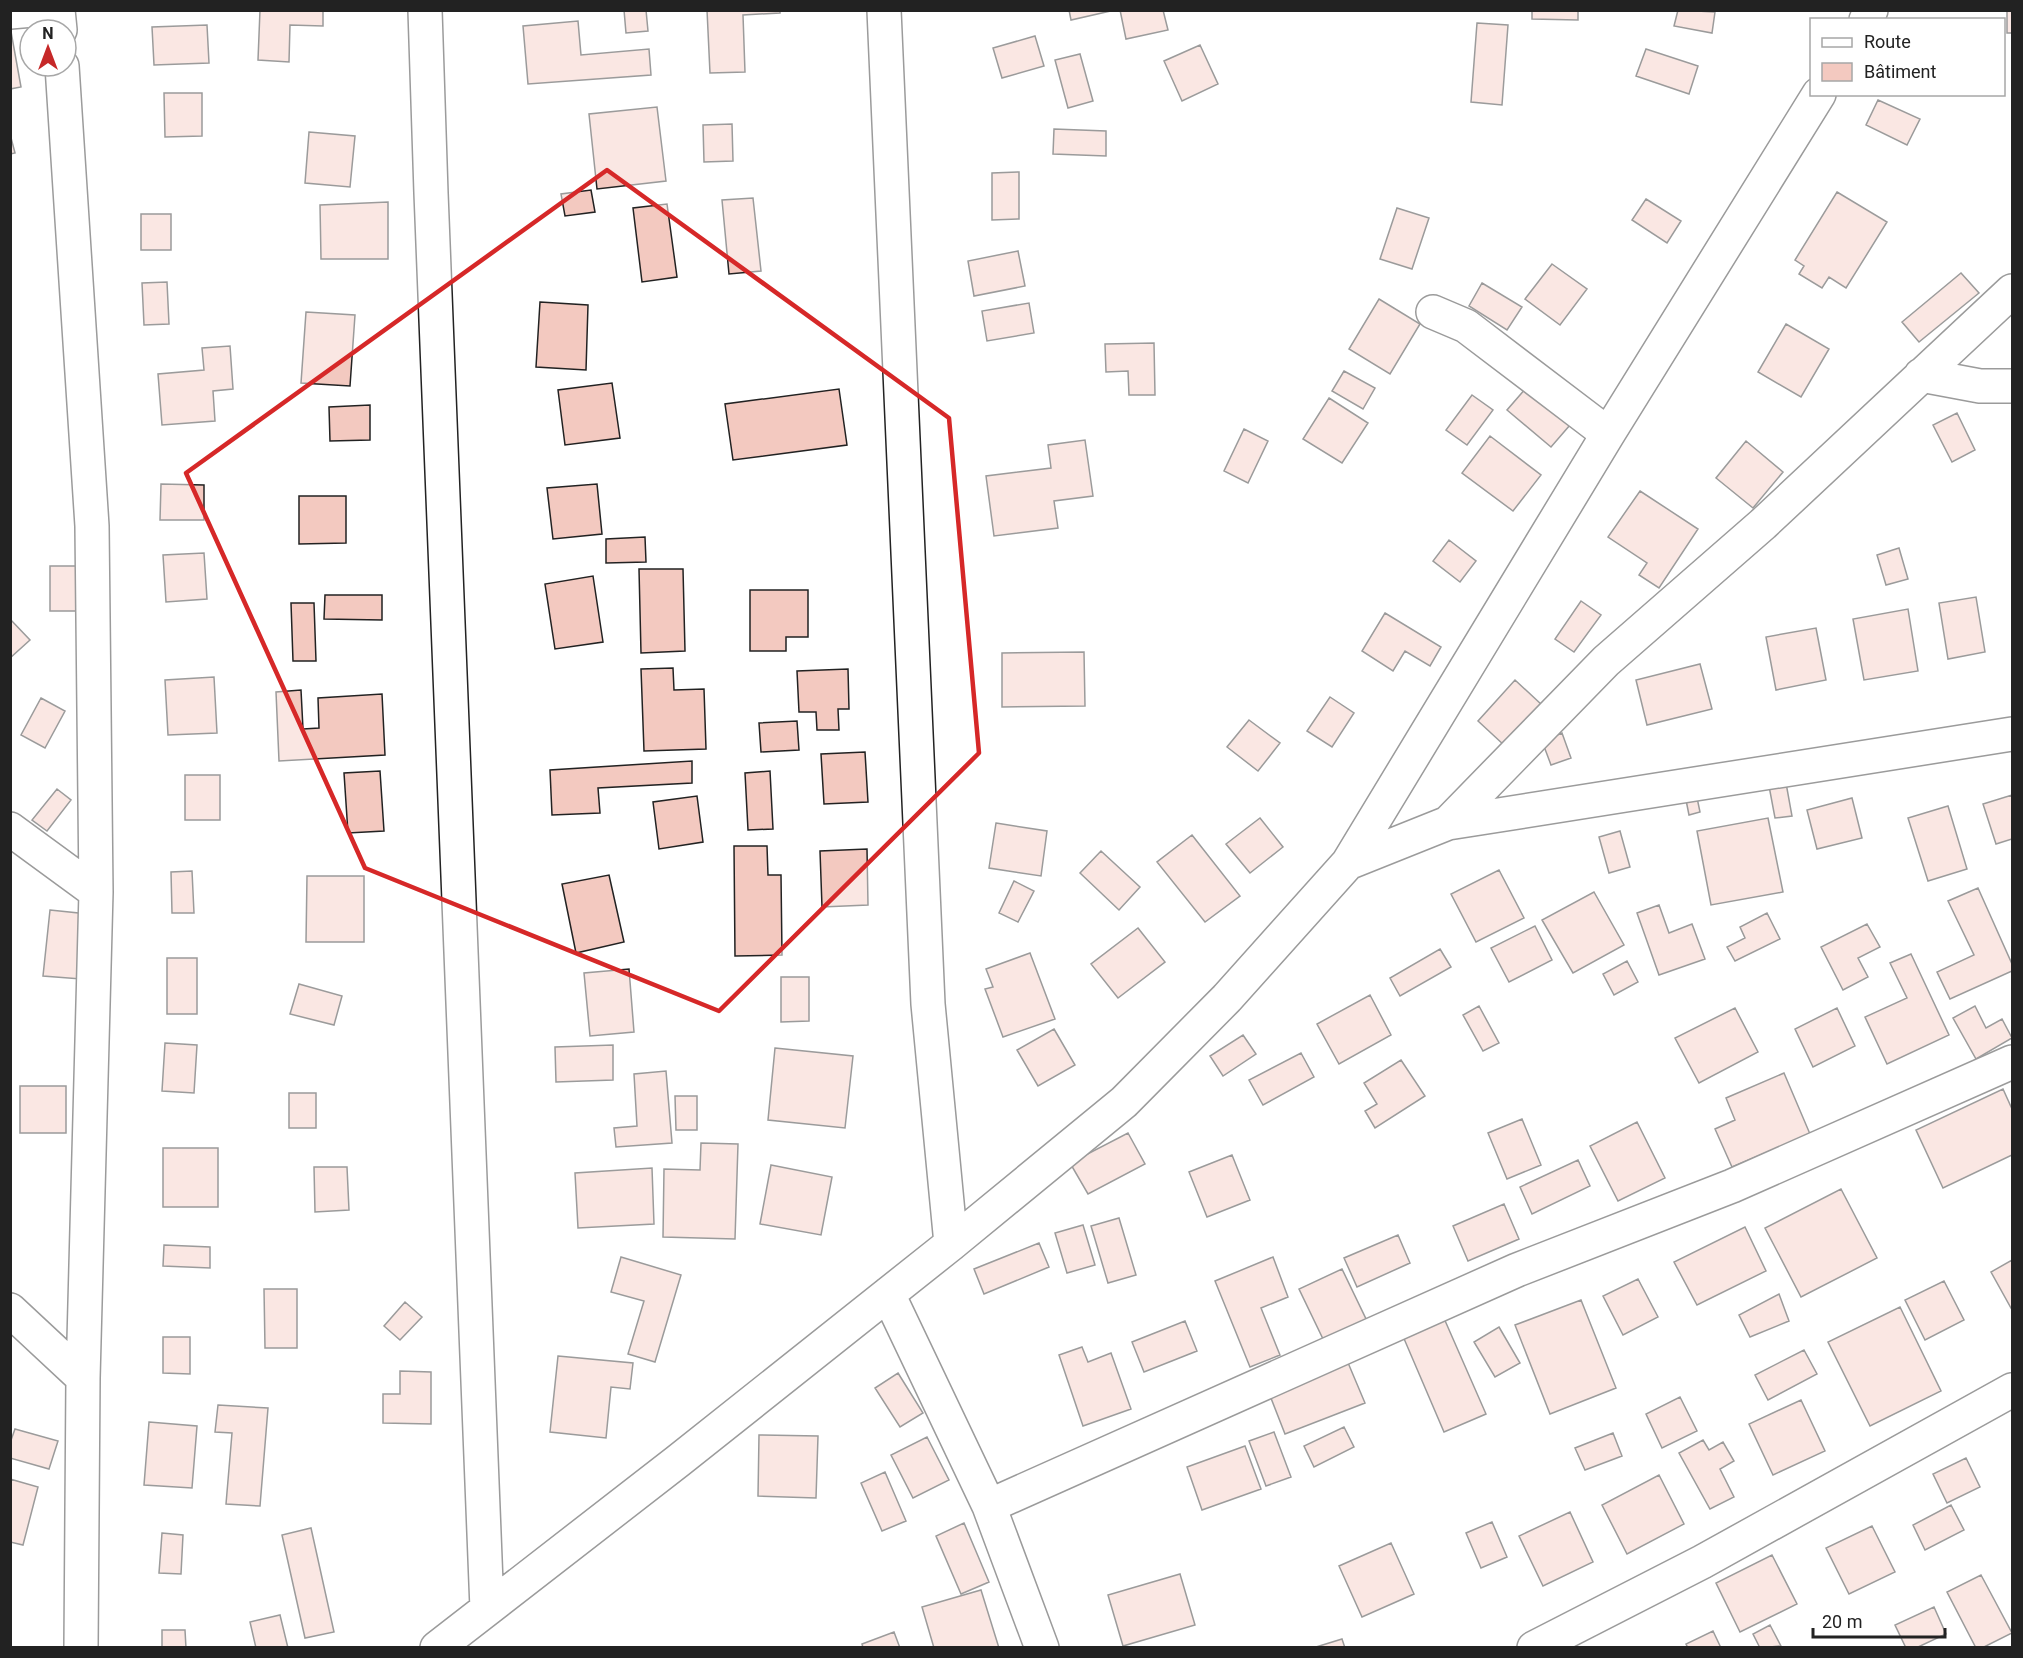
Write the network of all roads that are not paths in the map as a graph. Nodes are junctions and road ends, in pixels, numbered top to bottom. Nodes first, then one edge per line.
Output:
1 (33, 10) edge
2 (425, 10) edge
3 (884, 10) edge
4 (10, 12) edge
5 (63, 78) edge
6 (1818, 96) edge
7 (2013, 291) edge
8 (1433, 312) dead end
9 (1921, 375) junction
10 (2013, 386) edge
11 (1608, 434) junction
12 (2013, 734) edge
13 (1448, 823) junction
14 (10, 830) edge
15 (1348, 862) junction
16 (96, 892) junction
17 (2013, 1062) edge
18 (951, 1244) junction
19 (888, 1294) junction
20 (10, 1310) edge
21 (83, 1378) junction
22 (2013, 1390) edge
23 (989, 1506) junction
24 (486, 1609) junction
25 (81, 1647) edge
26 (437, 1647) edge
27 (1042, 1647) edge
28 (1534, 1647) edge

1 - 4 street
2 - 24 street
3 - 18 street
5 - 16 street
6 - 11 street
7 - 9 street
8 - 11 street
9 - 10 street
9 - 13 street
11 - 15 street
12 - 13 street
13 - 15 street
14 - 16 street
15 - 18 street
16 - 21 street
17 - 23 street
18 - 19 street
19 - 23 street
19 - 24 street
20 - 21 street
21 - 25 street
22 - 28 street
23 - 27 street
24 - 26 street

